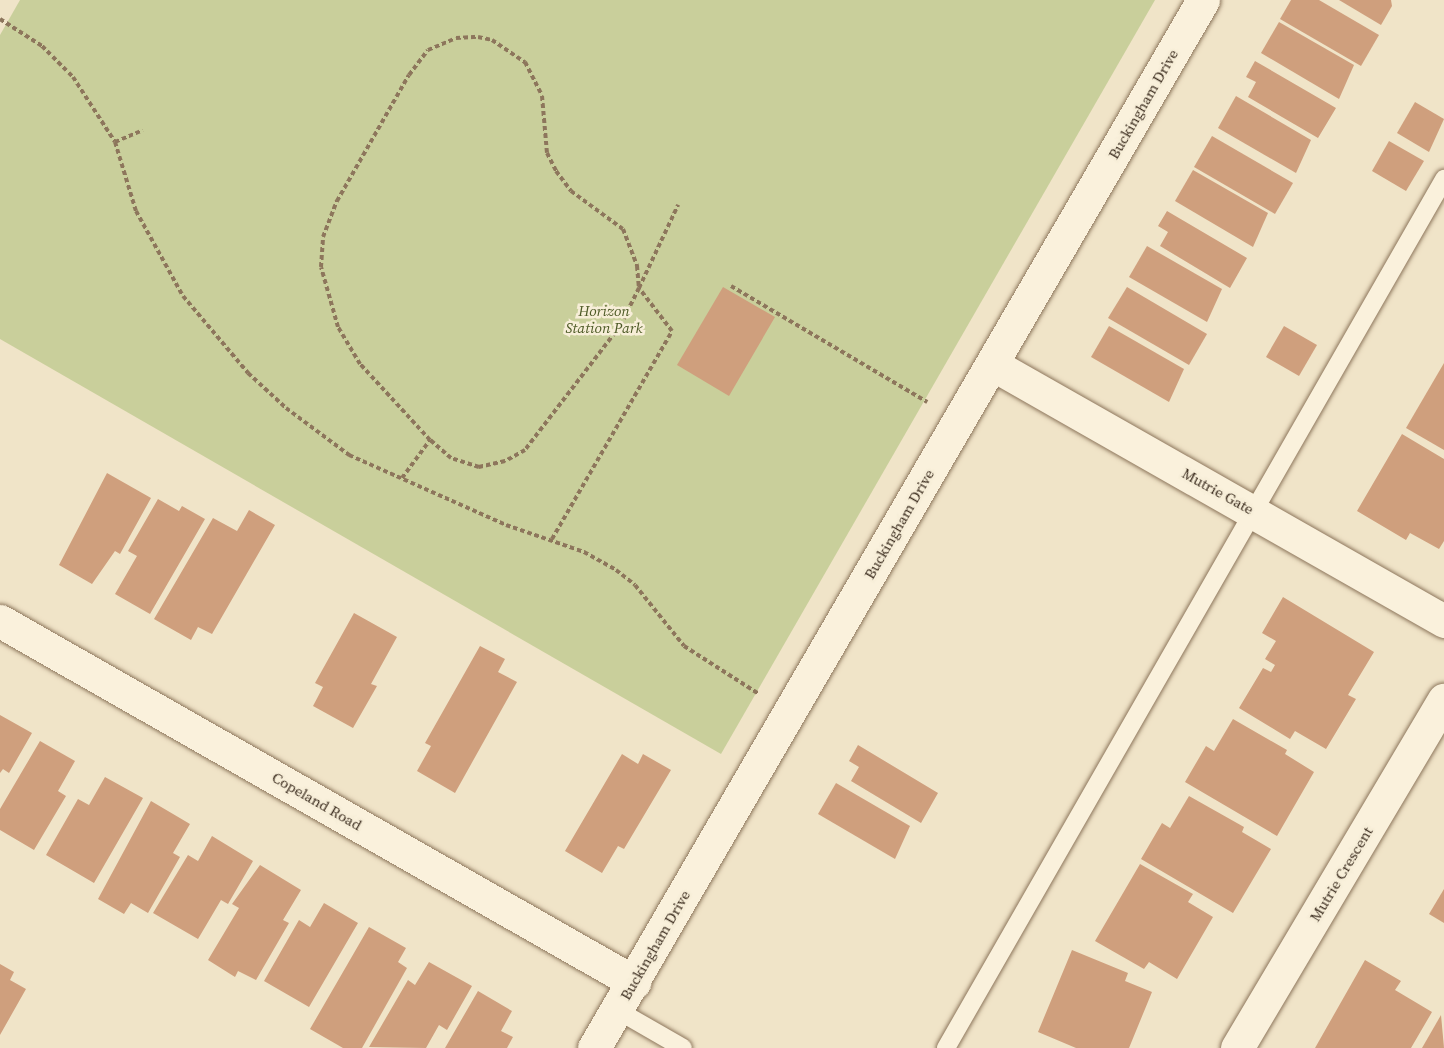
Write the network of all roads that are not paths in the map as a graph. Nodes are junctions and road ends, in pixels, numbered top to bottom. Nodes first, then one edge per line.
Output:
1 (1203, 0) edge
2 (1444, 179) edge
3 (992, 364) junction
4 (1253, 511) junction
5 (0, 621) edge
6 (1444, 621) edge
7 (1444, 700) edge
8 (634, 982) junction
9 (617, 1010) junction
10 (594, 1048) edge
11 (683, 1048) edge
12 (946, 1048) edge
13 (1237, 1048) edge

1 - 3 street, Buckingham Drive
2 - 4 lane
3 - 4 street, Mutrie Gate
3 - 8 street, Buckingham Drive
4 - 6 street, Mutrie Gate
4 - 12 lane
5 - 8 street, Copeland Road
7 - 13 street, Mutrie Crescent
8 - 9 street, Buckingham Drive
9 - 10 street, Buckingham Drive
9 - 11 lane

